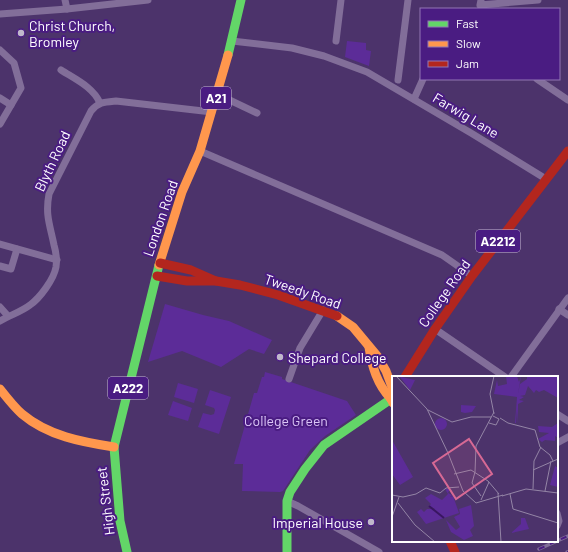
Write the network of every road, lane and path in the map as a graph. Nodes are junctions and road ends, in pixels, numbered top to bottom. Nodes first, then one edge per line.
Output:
1 (65, 0) edge
2 (148, 0) edge
3 (241, 0) edge
4 (341, 0) edge
5 (408, 0) edge
6 (481, 0) edge
7 (538, 0) edge
8 (67, 9) junction
9 (0, 14) edge
10 (232, 41) junction
11 (336, 41) dead end
12 (0, 50) edge
13 (61, 70) dead end
14 (401, 77) dead end
15 (423, 80) edge
16 (538, 80) edge
17 (217, 94) junction
18 (0, 98) edge
19 (414, 100) junction
20 (568, 100) edge
21 (100, 103) junction
22 (11, 105) junction
23 (212, 112) junction
24 (257, 113) dead end
25 (0, 124) edge
26 (200, 151) junction
27 (568, 151) edge
28 (546, 179) junction
29 (0, 244) edge
30 (17, 249) junction
31 (57, 260) junction
32 (160, 263) junction
33 (0, 266) edge
34 (157, 276) junction
35 (472, 276) junction
36 (216, 281) junction
37 (568, 298) edge
38 (0, 307) edge
39 (559, 309) junction
40 (324, 310) junction
41 (568, 315) edge
42 (8, 316) junction
43 (0, 321) edge
44 (435, 329) junction
45 (369, 347) junction
46 (386, 371) junction
47 (406, 376) edge
48 (504, 376) edge
49 (512, 376) edge
50 (289, 379) dead end
51 (0, 389) edge
52 (392, 399) edge
53 (558, 415) edge
54 (568, 421) edge
55 (568, 437) edge
56 (558, 442) edge
57 (114, 447) junction
58 (287, 501) junction
59 (450, 542) edge
60 (127, 552) edge
61 (287, 552) edge
62 (378, 552) edge
63 (455, 552) edge

1 - 8 street
2 - 8 street
3 - 10 main road, London Road / A21
4 - 11 street
5 - 14 street
6 - 7 street
8 - 9 street
10 - 17 main road, London Road / A21
10 - 19 street, Farwig Lane
12 - 22 street
13 - 21 street
15 - 19 street
16 - 20 street
17 - 23 main road, London Road / A21
17 - 24 street
18 - 22 street
19 - 28 street, Farwig Lane
21 - 23 street
21 - 31 street, Blyth Road
22 - 25 street
23 - 26 main road, London Road / A21
26 - 32 main road, London Road / A21
26 - 35 street
27 - 28 main road, College Road / A2212
28 - 35 main road, College Road / A2212
29 - 30 street
30 - 31 street
30 - 33 street
31 - 42 street, Blyth Road
32 - 34 main road, London Road / A21
32 - 36 main road, Tweedy Road
34 - 36 main road, Tweedy Road
34 - 57 main road, London Road / A222
35 - 44 main road, College Road / A2212
36 - 40 main road, Tweedy Road
37 - 39 street
38 - 42 street
39 - 41 street
39 - 49 street
40 - 45 main road, Tweedy Road
40 - 50 street
42 - 43 street, Blyth Road
44 - 47 main road, College Road / A2212
44 - 48 street
45 - 46 main road, Tweedy Road
45 - 52 main road
46 - 47 main road
46 - 52 main road, Tweedy Road
51 - 57 main road
52 - 58 main road
53 - 54 street
55 - 56 street
57 - 60 main road, High Street / A222
58 - 61 main road
58 - 62 street
59 - 63 main road

